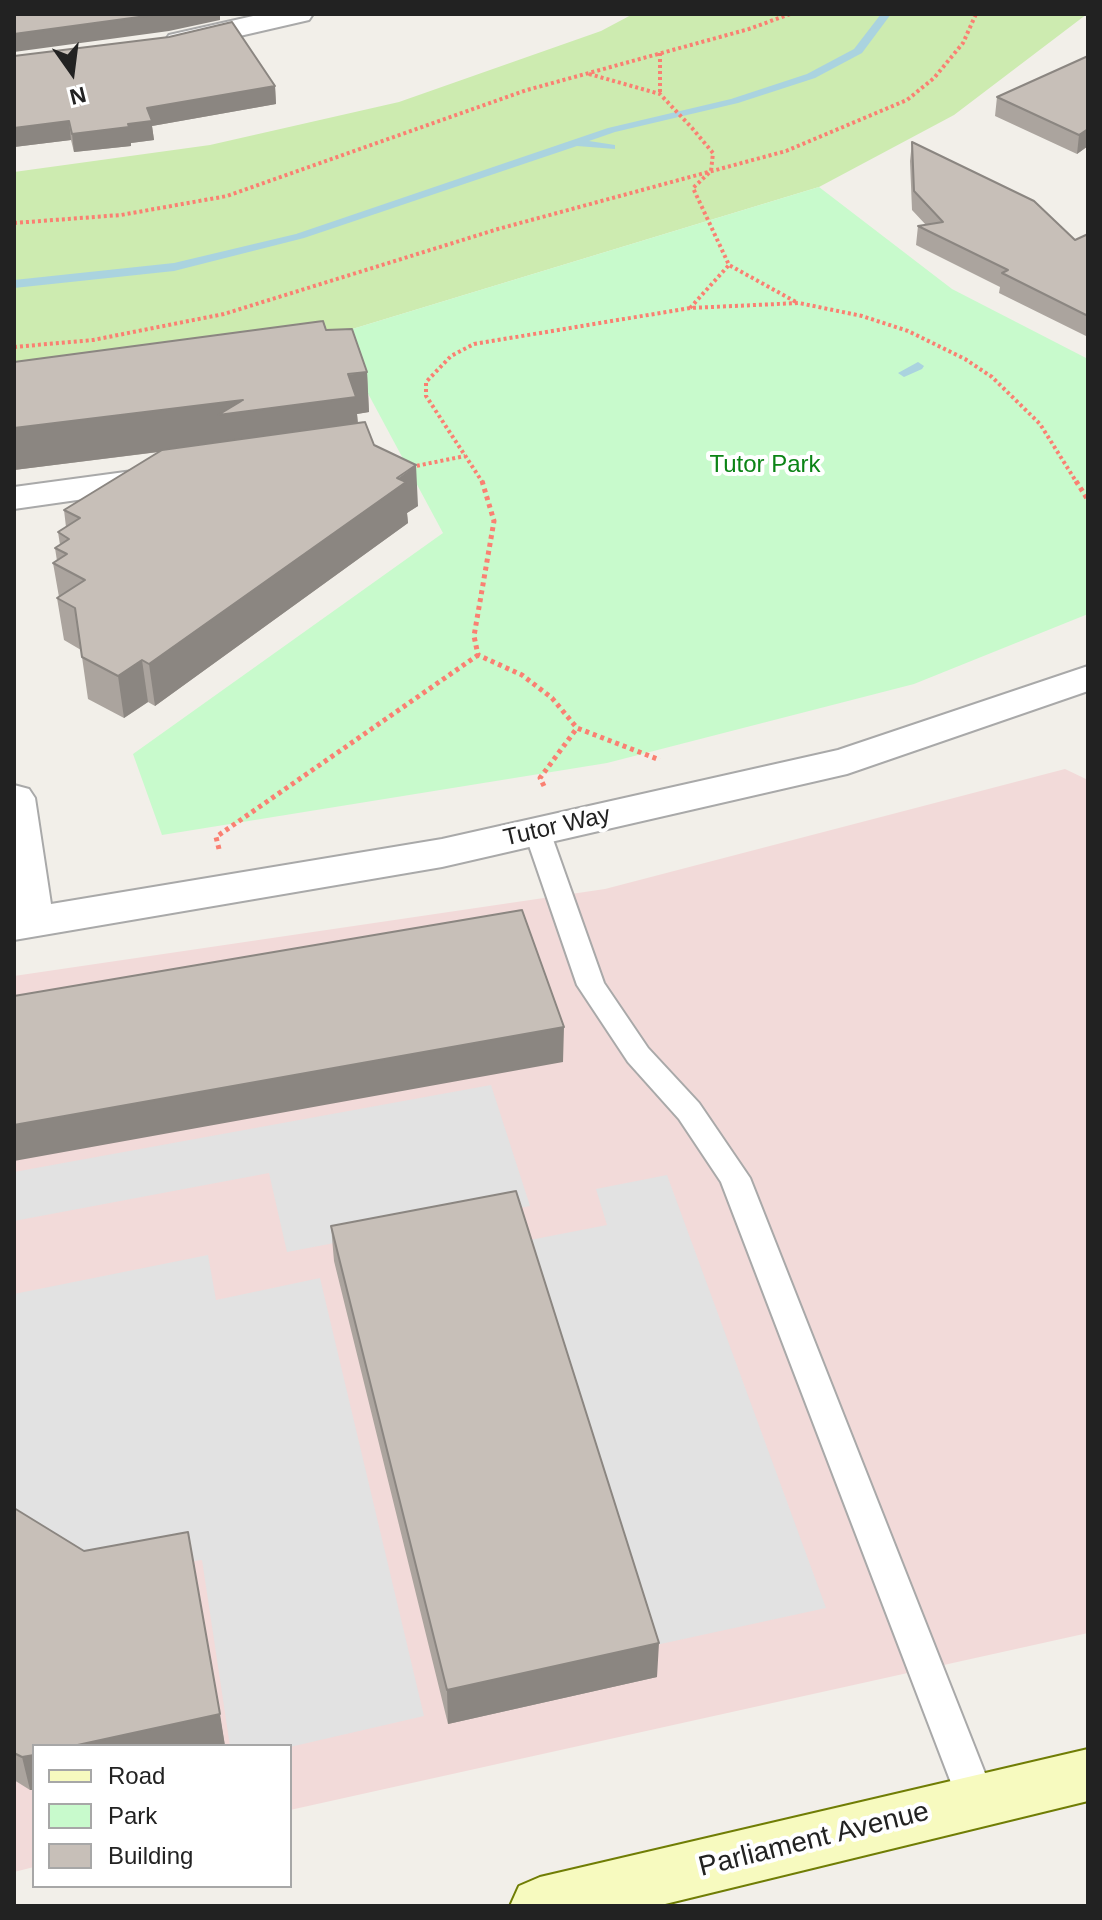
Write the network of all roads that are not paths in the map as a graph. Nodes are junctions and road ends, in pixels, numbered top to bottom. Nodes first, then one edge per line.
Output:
1 (299, 14) edge
2 (155, 45) edge
3 (200, 473) edge
4 (14, 498) edge
5 (1088, 678) edge
6 (14, 798) edge
7 (550, 828) junction
8 (23, 923) edge
9 (1088, 1775) edge
10 (977, 1801) junction
11 (540, 1906) edge

1 - 2 street
3 - 4 street
5 - 7 street, Tutor Way
6 - 8 street
7 - 8 street, Tutor Way
7 - 10 lane
9 - 10 main road, Parliament Avenue
10 - 11 main road, Parliament Avenue

